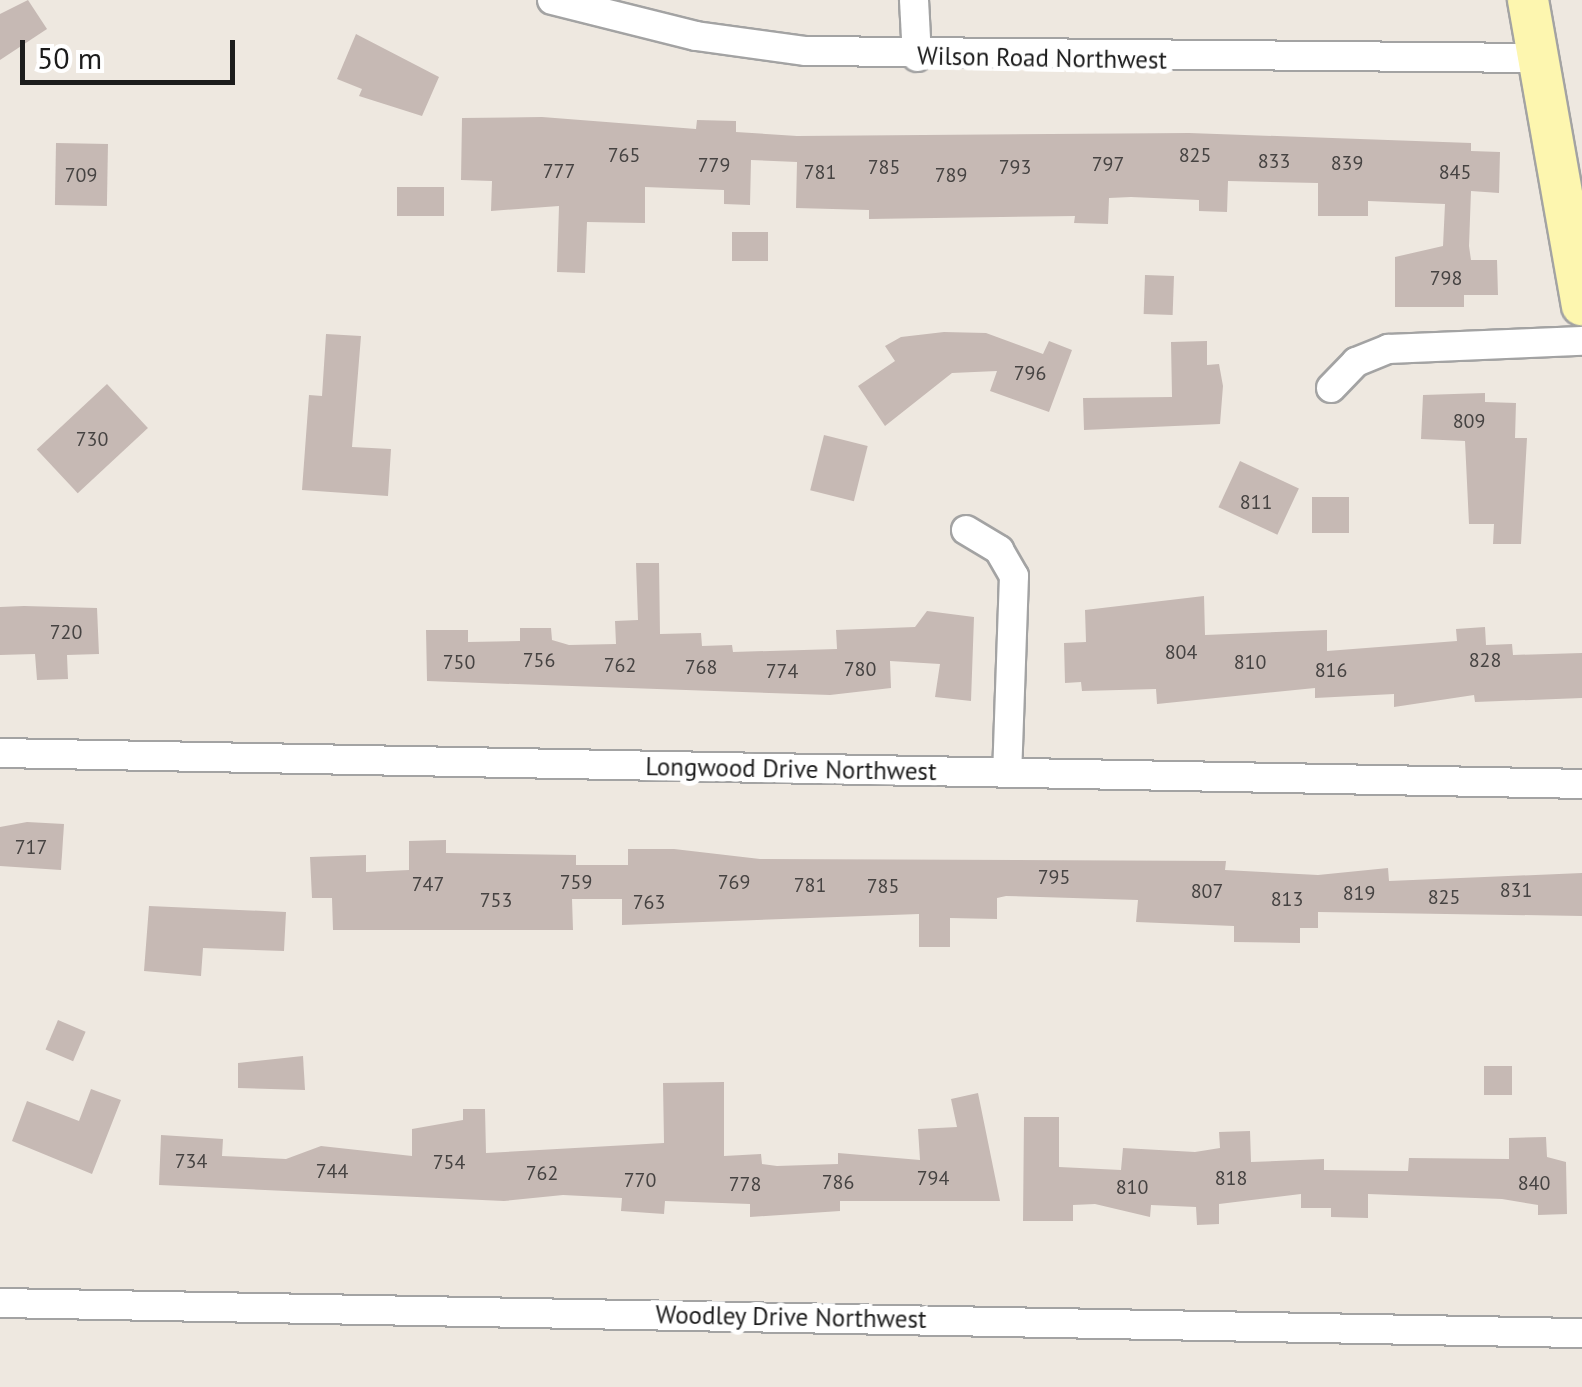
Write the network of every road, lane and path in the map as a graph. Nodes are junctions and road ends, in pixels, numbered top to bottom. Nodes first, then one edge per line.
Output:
1 (552, 0) edge
2 (914, 0) edge
3 (1528, 0) edge
4 (917, 57) junction
5 (1537, 58) junction
6 (1582, 305) edge
7 (1582, 341) edge
8 (1330, 388) dead end
9 (966, 530) dead end
10 (0, 753) edge
11 (1007, 773) junction
12 (1582, 784) edge
13 (0, 1303) edge
14 (1582, 1333) edge

1 - 4 street, Wilson Road Northwest
2 - 4 street
3 - 5 main road
4 - 5 street, Wilson Road Northwest
5 - 6 main road
7 - 8 street
9 - 11 street
10 - 11 street, Longwood Drive Northwest
11 - 12 street, Longwood Drive Northwest
13 - 14 street, Woodley Drive Northwest

